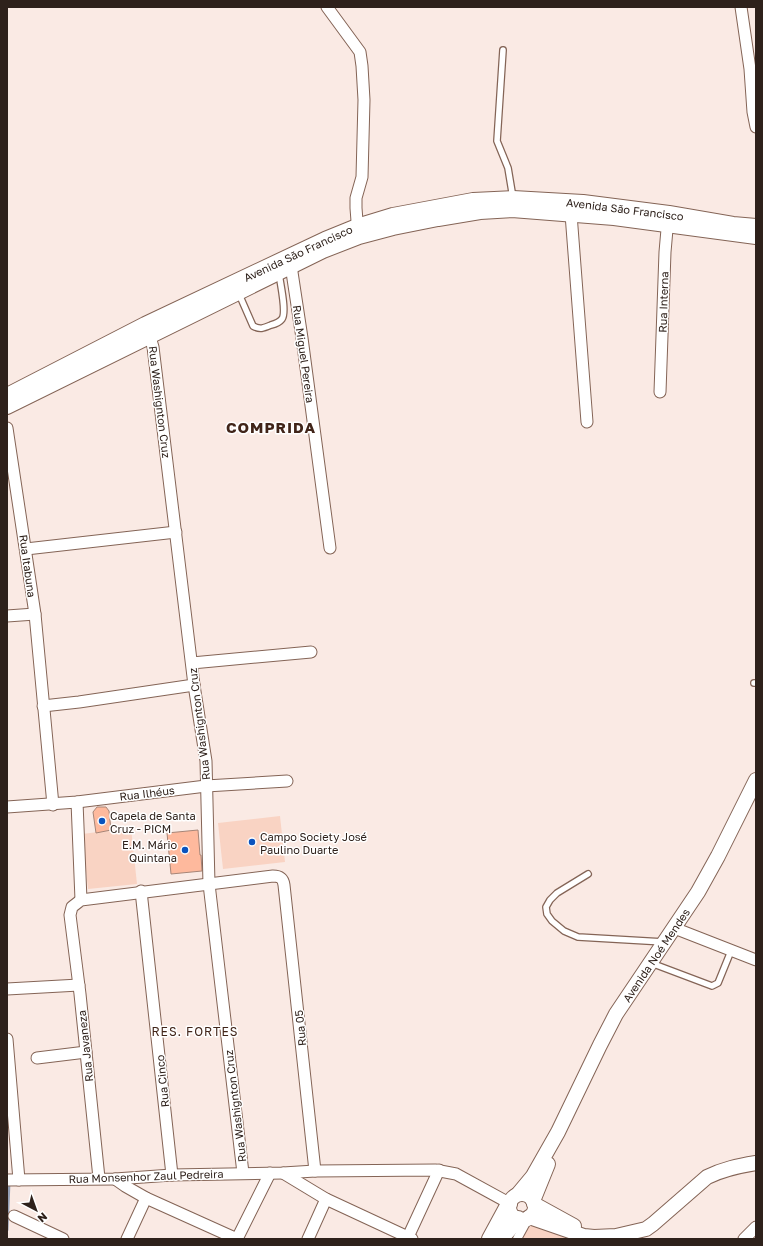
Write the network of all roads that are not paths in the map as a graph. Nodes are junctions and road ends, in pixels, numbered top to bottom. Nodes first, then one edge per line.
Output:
1 (327, 7) edge
2 (741, 7) edge
3 (503, 50) dead end
4 (756, 127) edge
5 (512, 204) junction
6 (571, 214) junction
7 (668, 218) junction
8 (756, 226) edge
9 (358, 231) junction
10 (756, 237) edge
11 (286, 265) junction
12 (232, 292) junction
13 (148, 330) junction
14 (660, 392) dead end
15 (7, 395) edge
16 (7, 407) edge
17 (587, 422) dead end
18 (7, 428) edge
19 (176, 532) junction
20 (330, 548) dead end
21 (26, 549) junction
22 (35, 614) junction
23 (7, 616) edge
24 (311, 652) dead end
25 (192, 663) junction
26 (194, 684) junction
27 (43, 706) junction
28 (756, 780) edge
29 (287, 781) dead end
30 (206, 786) junction
31 (77, 802) junction
32 (53, 805) junction
33 (7, 808) edge
34 (588, 874) dead end
35 (209, 884) junction
36 (141, 891) junction
37 (81, 900) junction
38 (674, 928) junction
39 (664, 942) junction
40 (731, 951) junction
41 (756, 960) edge
42 (650, 962) junction
43 (79, 985) junction
44 (7, 989) edge
45 (7, 1039) edge
46 (86, 1052) junction
47 (37, 1058) dead end
48 (558, 1132) junction
49 (756, 1162) edge
50 (439, 1170) junction
51 (316, 1171) junction
52 (243, 1173) junction
53 (270, 1173) junction
54 (283, 1173) junction
55 (172, 1175) junction
56 (99, 1178) junction
57 (115, 1179) junction
58 (13, 1180) edge
59 (146, 1198) junction
60 (326, 1199) junction
61 (513, 1200) junction
62 (534, 1202) junction
63 (14, 1216) dead end
64 (524, 1218) junction
65 (756, 1227) edge
66 (587, 1236) edge
67 (410, 1238) edge
68 (63, 1239) edge
69 (127, 1239) edge
70 (237, 1239) edge
71 (308, 1239) edge
72 (490, 1239) edge
73 (500, 1239) edge
74 (517, 1239) edge
75 (744, 1239) edge

1 - 9 street
2 - 4 street
3 - 5 lane
5 - 6 street, Avenida São Francisco
5 - 7 street, Avenida São Francisco
5 - 9 street, Avenida São Francisco
6 - 7 street, Avenida São Francisco
6 - 17 street
7 - 8 street, Avenida São Francisco
7 - 10 street, Avenida São Francisco
7 - 14 street, Rua Interna
9 - 11 street, Avenida São Francisco
11 - 12 street, Avenida São Francisco
11 - 12 street, Avenida São Francisco
11 - 12 lane
11 - 20 street, Rua Miguel Pereira
12 - 13 street, Avenida São Francisco
13 - 15 street, Avenida São Francisco
13 - 16 street, Avenida São Francisco
13 - 19 street, Rua Washignton Cruz
18 - 21 street, Rua Itabuna
19 - 21 street
19 - 25 street, Rua Washignton Cruz
21 - 22 street, Rua Itabuna
22 - 23 street
22 - 27 street, Rua Itabuna
24 - 25 street
25 - 26 street, Rua Washignton Cruz
26 - 27 street
26 - 30 street, Rua Washignton Cruz
27 - 32 street, Rua Itabuna
28 - 38 street, Avenida Noé Mendes
29 - 30 street, Rua Ilhéus
30 - 31 street, Rua Ilhéus
30 - 35 street, Rua Washignton Cruz
31 - 32 street, Rua Ilhéus
31 - 37 street
32 - 33 street, Rua Ilhéus
34 - 39 lane
35 - 36 street
35 - 51 street, Rua 05
35 - 52 street, Rua Washignton Cruz
36 - 37 street
36 - 55 street, Rua Cinco
37 - 43 street, Rua Javaneza
38 - 39 street, Avenida Noé Mendes
38 - 40 street
39 - 42 street, Avenida Noé Mendes
40 - 41 street
40 - 42 lane
42 - 48 street, Avenida Noé Mendes
43 - 44 street
43 - 46 street, Rua Javaneza
45 - 58 street
46 - 47 street
46 - 56 street, Rua Javaneza
48 - 61 street, Avenida Noé Mendes
48 - 62 street, Avenida Noé Mendes
49 - 66 street
50 - 51 street, Rua Monsenhor Zaul Pedreira
50 - 61 street, Rua Monsenhor Zaul Pedreira
50 - 67 street
51 - 54 street, Rua Monsenhor Zaul Pedreira
52 - 53 street, Rua Monsenhor Zaul Pedreira
52 - 55 street, Rua Monsenhor Zaul Pedreira
53 - 54 street, Rua Monsenhor Zaul Pedreira
53 - 70 street
54 - 60 street
55 - 57 street, Rua Monsenhor Zaul Pedreira
56 - 57 street, Rua Monsenhor Zaul Pedreira
56 - 58 street, Rua Monsenhor Zaul Pedreira
57 - 59 street
59 - 69 street
59 - 70 street
60 - 67 street
60 - 71 street
61 - 62 street
61 - 64 street
61 - 72 main road, Avenida Noé Mendes
62 - 64 street
62 - 66 street
63 - 68 street
64 - 66 street
64 - 73 main road
64 - 74 street
65 - 75 street

